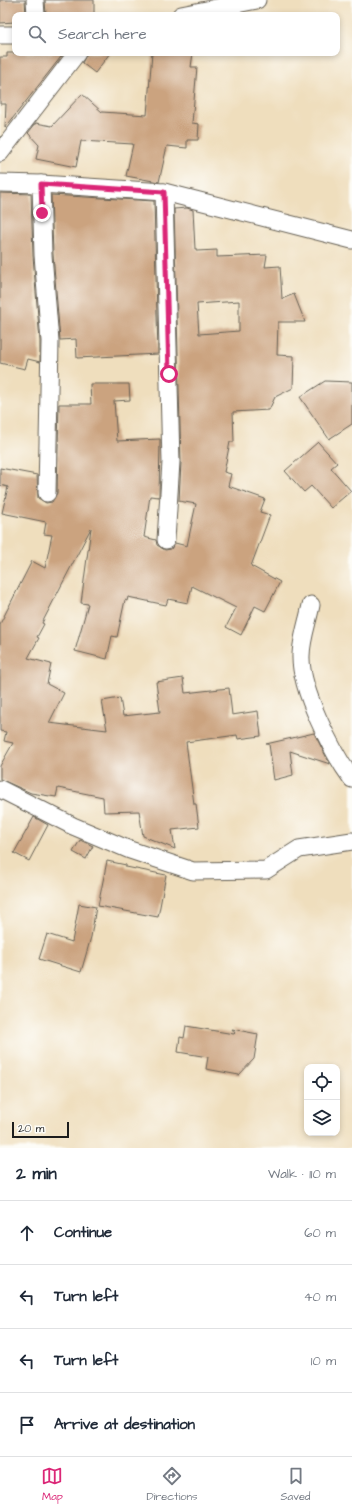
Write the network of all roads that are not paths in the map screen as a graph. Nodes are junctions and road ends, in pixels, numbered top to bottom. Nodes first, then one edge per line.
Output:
1 (35, 0) edge
2 (257, 0) edge
3 (36, 12) edge
4 (196, 12) edge
5 (0, 34) edge
6 (12, 35) edge
7 (75, 56) edge
8 (0, 153) edge
9 (0, 183) edge
10 (41, 184) junction
11 (164, 192) junction
12 (352, 240) edge
13 (47, 493) dead end
14 (166, 540) dead end
15 (312, 605) dead end
16 (352, 779) edge
17 (0, 789) edge
18 (352, 840) edge

1 - 3 street
2 - 4 street
5 - 6 street
7 - 8 street
9 - 10 street
10 - 11 street
10 - 13 street
11 - 12 street
11 - 14 street
15 - 16 street
17 - 18 street

